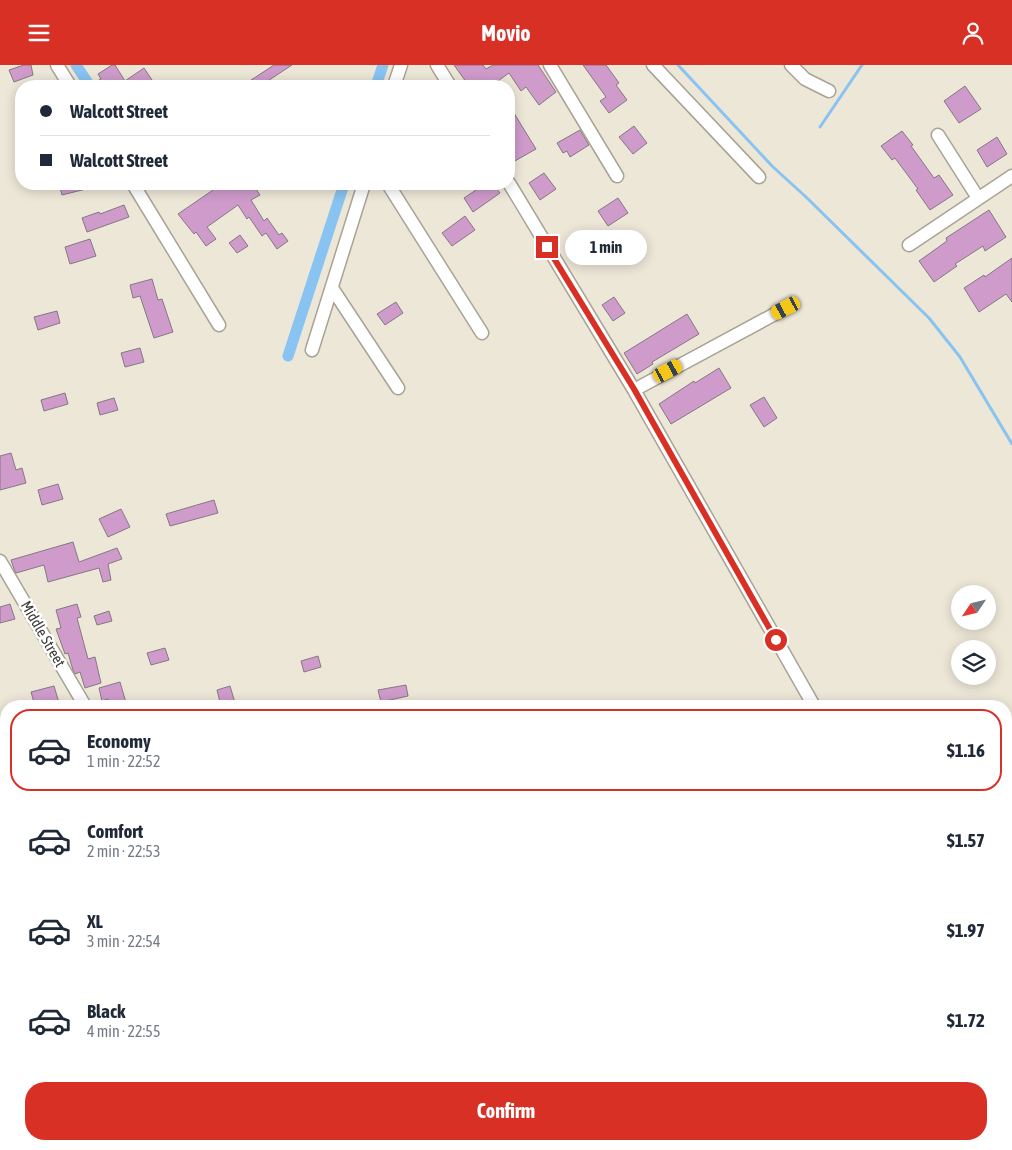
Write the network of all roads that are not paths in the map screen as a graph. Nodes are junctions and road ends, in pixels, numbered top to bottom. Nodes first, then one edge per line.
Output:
1 (57, 65) edge
2 (401, 65) edge
3 (437, 65) edge
4 (550, 65) edge
5 (653, 65) edge
6 (791, 65) edge
7 (66, 80) edge
8 (396, 80) edge
9 (446, 80) edge
10 (828, 91) dead end
11 (938, 135) dead end
12 (617, 176) dead end
13 (759, 177) dead end
14 (1012, 177) edge
15 (137, 190) edge
16 (362, 190) edge
17 (392, 190) edge
18 (513, 190) edge
19 (978, 198) junction
20 (909, 245) dead end
21 (332, 288) junction
22 (786, 308) dead end
23 (218, 325) dead end
24 (482, 333) dead end
25 (312, 350) dead end
26 (398, 388) dead end
27 (634, 389) junction
28 (0, 561) edge
29 (81, 700) edge
30 (811, 700) edge

1 - 7 street
2 - 8 street
3 - 9 street
4 - 12 street
5 - 13 street
6 - 10 street
11 - 19 street
14 - 19 street
15 - 23 street
16 - 21 street
17 - 24 street
18 - 27 street
19 - 20 street
21 - 25 street
21 - 26 street
22 - 27 street
27 - 30 street
28 - 29 street, Middle Street

